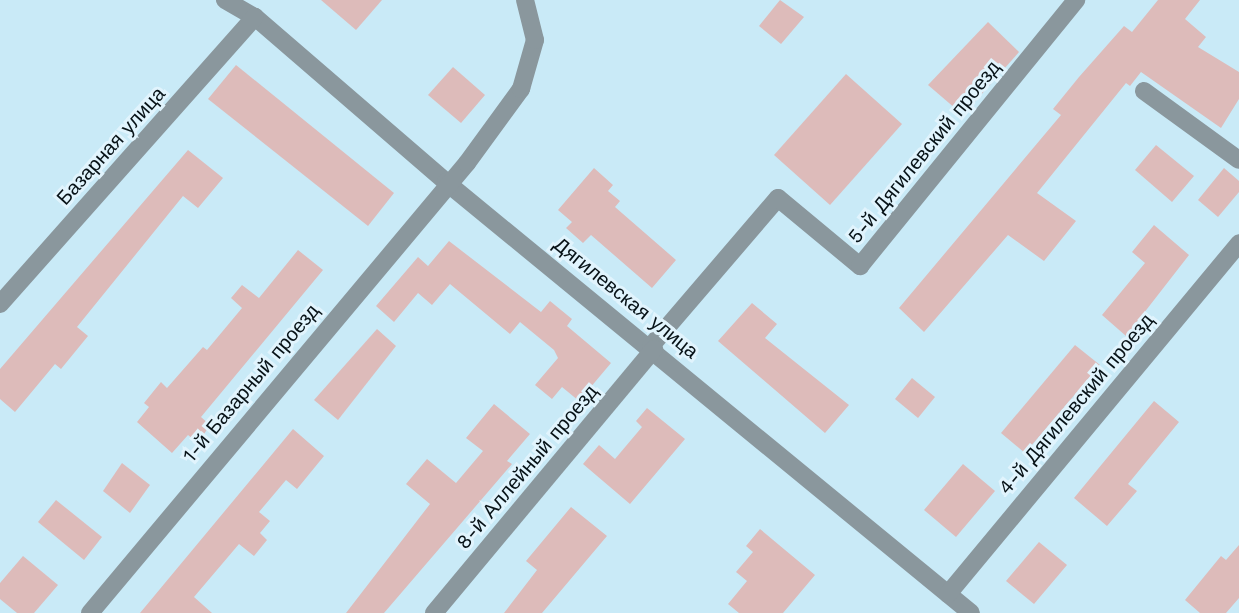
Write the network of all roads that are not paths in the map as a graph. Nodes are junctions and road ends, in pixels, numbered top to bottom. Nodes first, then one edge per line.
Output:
1 (225, 0) edge
2 (525, 0) edge
3 (1076, 0) edge
4 (255, 17) junction
5 (1144, 91) dead end
6 (1239, 160) edge
7 (446, 182) junction
8 (1239, 243) edge
9 (0, 304) edge
10 (652, 347) junction
11 (948, 594) junction
12 (90, 613) edge
13 (434, 613) edge
14 (971, 613) edge

1 - 4 street, Дягилевская улица
2 - 7 street, 1-й Базарный проезд
3 - 10 street, 5-й Дягилевский проезд
4 - 7 street, Дягилевская улица
4 - 9 street, Базарная улица
5 - 6 street
7 - 10 street, Дягилевская улица
7 - 12 street, 1-й Базарный проезд
8 - 11 street, 4-й Дягилевский проезд
10 - 11 street, Дягилевская улица
10 - 13 street, 8-й Аллейный проезд
11 - 14 street, Дягилевская улица

